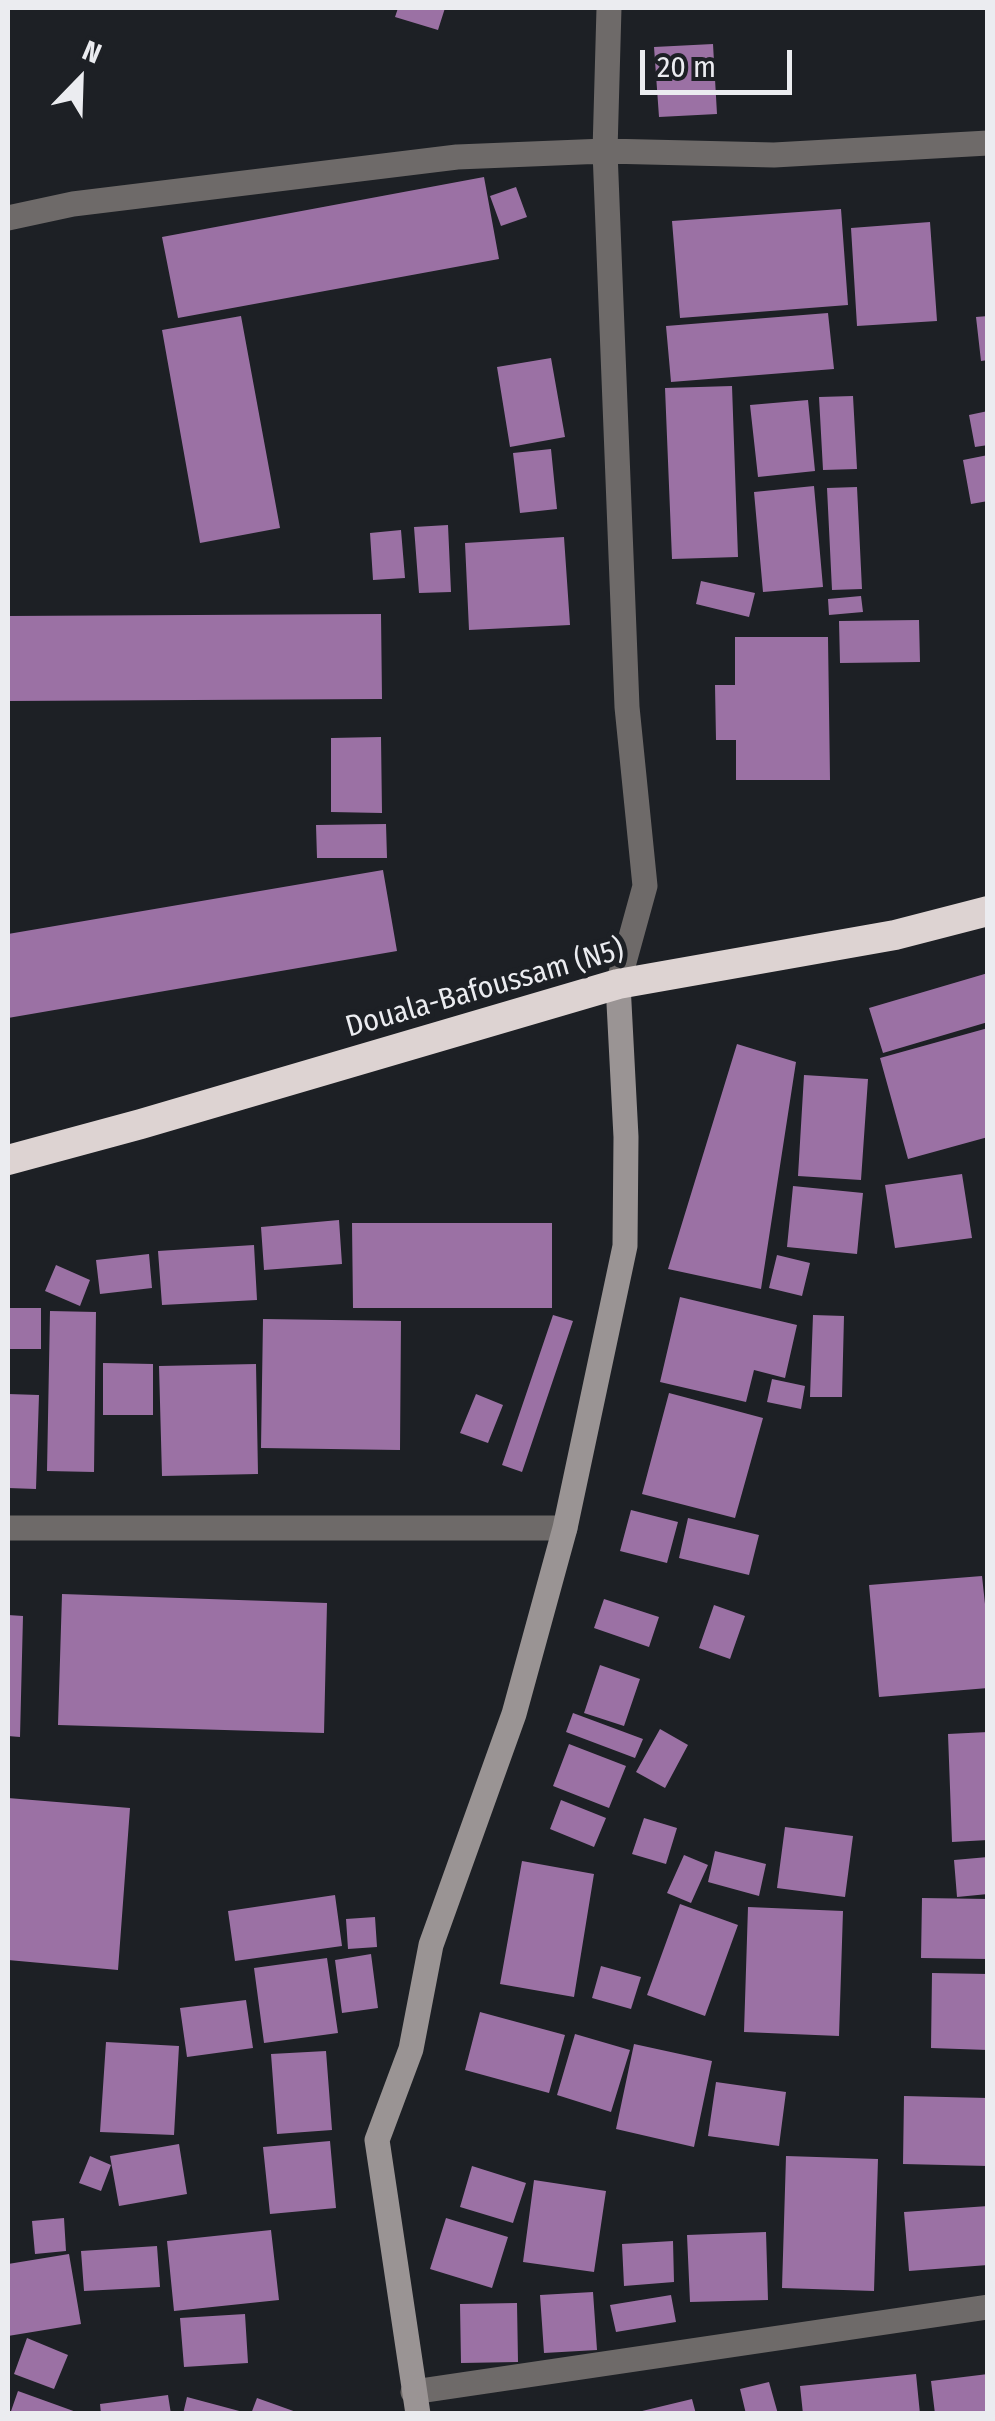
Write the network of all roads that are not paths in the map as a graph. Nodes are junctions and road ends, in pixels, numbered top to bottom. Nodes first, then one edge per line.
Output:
1 (610, 8) edge
2 (988, 143) edge
3 (605, 151) junction
4 (8, 218) edge
5 (988, 911) edge
6 (618, 984) junction
7 (8, 1160) edge
8 (8, 1528) edge
9 (565, 1528) junction
10 (988, 2307) edge
11 (416, 2402) edge

1 - 3 street
2 - 3 street
3 - 4 street
3 - 6 street
5 - 6 highway, Douala-Bafoussam (N5)
6 - 7 highway, Douala-Bafoussam (N5)
6 - 9 street
8 - 9 street
9 - 11 street
10 - 11 street

